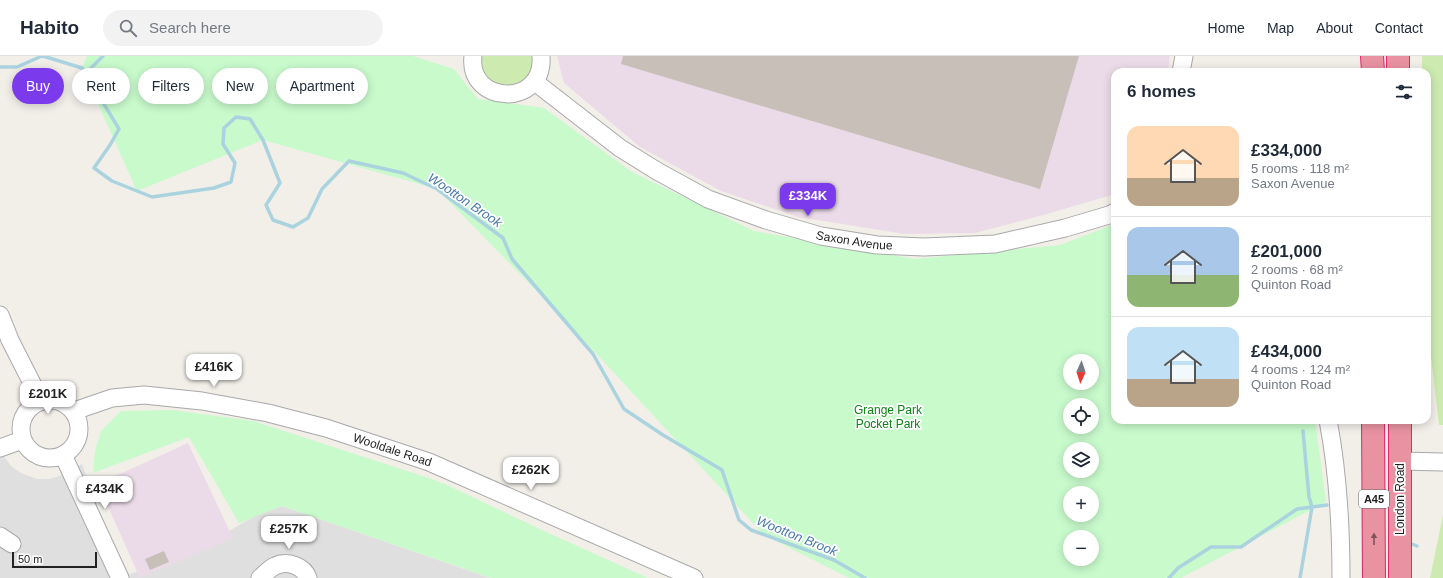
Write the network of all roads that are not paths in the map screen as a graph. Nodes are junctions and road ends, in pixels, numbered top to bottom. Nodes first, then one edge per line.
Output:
1 (473, 56) edge
2 (541, 56) edge
3 (1184, 56) edge
4 (1372, 56) edge
5 (1398, 56) edge
6 (1182, 68) edge
7 (1373, 68) edge
8 (1398, 68) edge
9 (535, 82) junction
10 (1111, 214) edge
11 (0, 315) edge
12 (41, 401) junction
13 (74, 412) junction
14 (1329, 424) edge
15 (1367, 424) edge
16 (1373, 424) edge
17 (1400, 424) edge
18 (22, 440) junction
19 (0, 448) edge
20 (63, 455) junction
21 (1400, 461) junction
22 (1443, 462) edge
23 (1373, 465) junction
24 (120, 578) edge
25 (260, 578) edge
26 (308, 578) edge
27 (694, 578) edge
28 (1341, 578) edge
29 (1374, 578) edge
30 (1400, 578) edge

1 - 9 street
2 - 9 street
3 - 6 street
4 - 7 highway
5 - 8 highway
9 - 10 street, Saxon Avenue
11 - 12 street
12 - 13 street
12 - 18 street
13 - 20 street
13 - 27 street, Wooldale Road
14 - 28 street
15 - 23 highway, A45
16 - 23 highway, A45
17 - 21 highway, London Road / A45
18 - 19 street
18 - 20 street
20 - 24 street
21 - 22 street
21 - 30 highway, London Road / A45
29 -> 23 highway, A45
25 - 26 street

